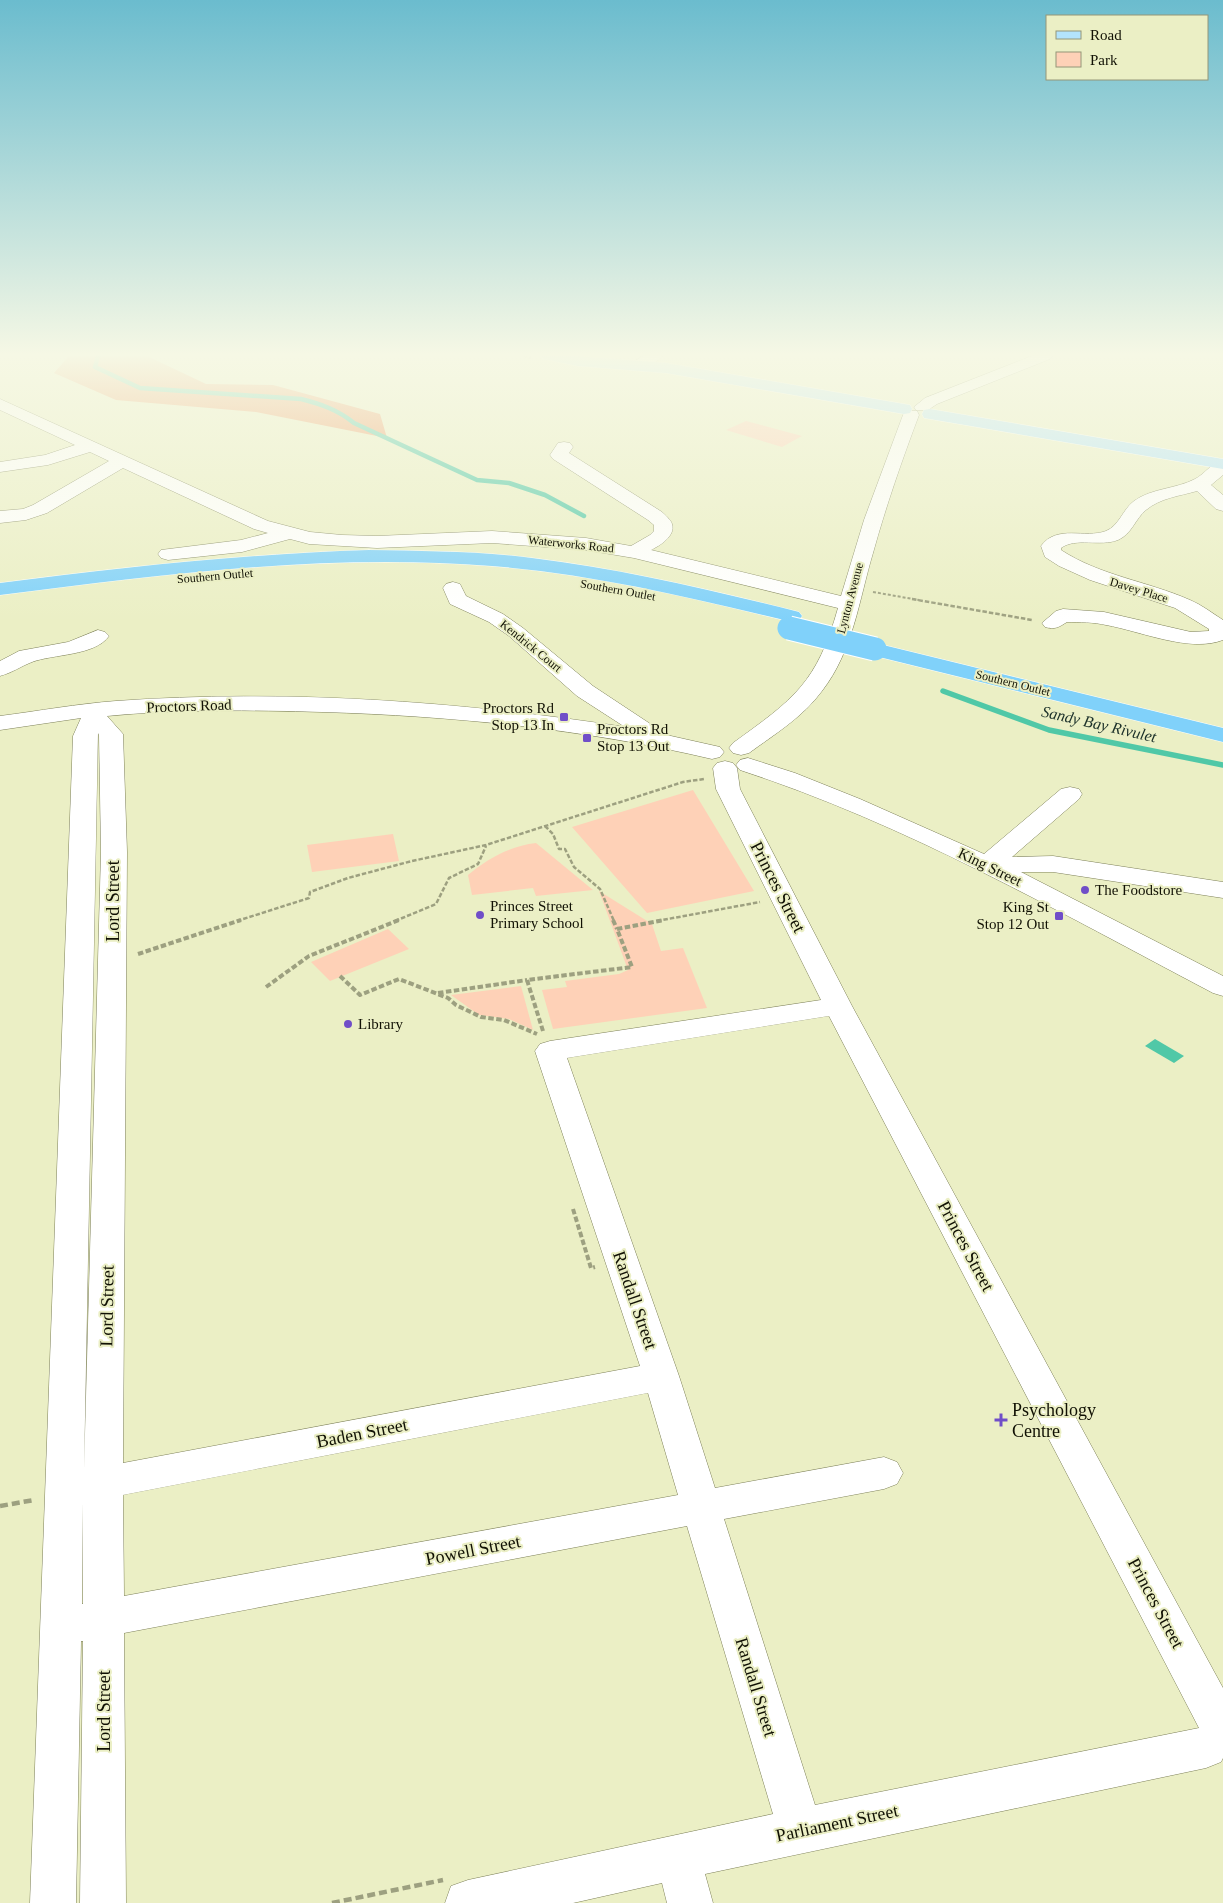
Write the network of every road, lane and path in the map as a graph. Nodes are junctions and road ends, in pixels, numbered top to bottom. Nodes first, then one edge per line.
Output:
1 (902, 445) edge
2 (1109, 445) edge
3 (91, 446) joint
4 (564, 448) dead end
5 (122, 461) junction
6 (1223, 465) edge
7 (0, 468) edge
8 (1199, 484) junction
9 (1223, 505) edge
10 (0, 517) edge
11 (289, 533) junction
12 (634, 552) junction
13 (168, 554) dead end
14 (453, 588) dead end
15 (0, 589) edge
16 (850, 596) junction
17 (0, 600) edge
18 (791, 622) junction
19 (1052, 623) joint
20 (98, 636) dead end
21 (876, 643) junction
22 (0, 669) edge
23 (0, 675) edge
24 (585, 691) junction
25 (94, 713) junction
26 (1223, 721) edge
27 (0, 723) edge
28 (588, 728) junction
29 (1223, 735) edge
30 (657, 739) junction
31 (727, 762) junction
32 (1070, 794) dead end
33 (545, 826) junction
34 (486, 845) junction
35 (98, 854) junction
36 (987, 865) junction
37 (1223, 890) edge
38 (762, 902) dead end
39 (617, 929) junction
40 (137, 954) dead end
41 (340, 976) dead end
42 (527, 980) junction
43 (266, 987) dead end
44 (1223, 987) edge
45 (437, 993) junction
46 (838, 1006) junction
47 (545, 1037) junction
48 (531, 1039) dead end
49 (571, 1202) dead end
50 (599, 1267) dead end
51 (661, 1376) junction
52 (884, 1473) dead end
53 (104, 1482) junction
54 (64, 1490) junction
55 (701, 1507) junction
56 (104, 1619) junction
57 (62, 1626) junction
58 (1217, 1737) edge
59 (800, 1830) junction
60 (678, 1858) junction
61 (54, 1903) edge
62 (103, 1903) edge
63 (468, 1903) edge
64 (690, 1903) edge

1 - 16 street, Lynton Avenue
2 - 6 main road
3 - 5 street, Waterworks Road
3 - 7 street
4 - 12 street
5 - 10 street
5 - 11 street, Waterworks Road
6 - 8 street, Davey Place
8 - 9 street
8 - 19 street, Davey Place
11 - 12 street, Waterworks Road
11 - 13 street, Waterworks Road
12 - 16 street, Waterworks Road
14 - 24 street, Kendrick Court
15 - 18 highway, Southern Outlet
16 - 19 path
16 - 31 street, Lynton Avenue
17 - 18 highway, Southern Outlet
18 - 21 highway, Southern Outlet, bridge
20 - 22 street
21 - 26 highway, Southern Outlet
21 - 29 highway, Southern Outlet
22 - 23 street
24 - 28 street, Kendrick Court
24 - 30 street, Kendrick Court
25 - 27 street, Proctors Road
25 - 28 street, Proctors Road
25 - 35 street, Lord Street
28 - 30 street, Proctors Road
30 - 31 street, Proctors Road
31 - 33 path
31 - 36 street, King Street
31 - 46 street, Princes Street
32 - 36 street
33 - 34 path
33 - 39 path
34 - 40 path
34 - 43 path
35 - 53 street, Lord Street
35 - 54 street, Lord Street
36 - 37 street
36 - 44 street, King Street
38 - 39 path
39 - 42 path
41 - 45 path
42 - 45 path
42 - 47 path
45 - 47 path
46 - 51 street, Randall Street
46 - 58 street, Princes Street
47 - 48 path
49 - 50 path
51 - 53 street, Baden Street
51 - 55 street, Randall Street
52 - 55 street, Powell Street
53 - 54 street, Baden Street
53 - 56 street, Lord Street
54 - 57 street, Lord Street
55 - 56 street, Powell Street
55 - 59 street, Randall Street
56 - 57 street, Powell Street
56 - 62 street, Lord Street
57 - 61 street, Lord Street
58 - 59 street, Parliament Street
59 - 60 street, Parliament Street
60 - 63 street, Parliament Street
60 - 64 street

